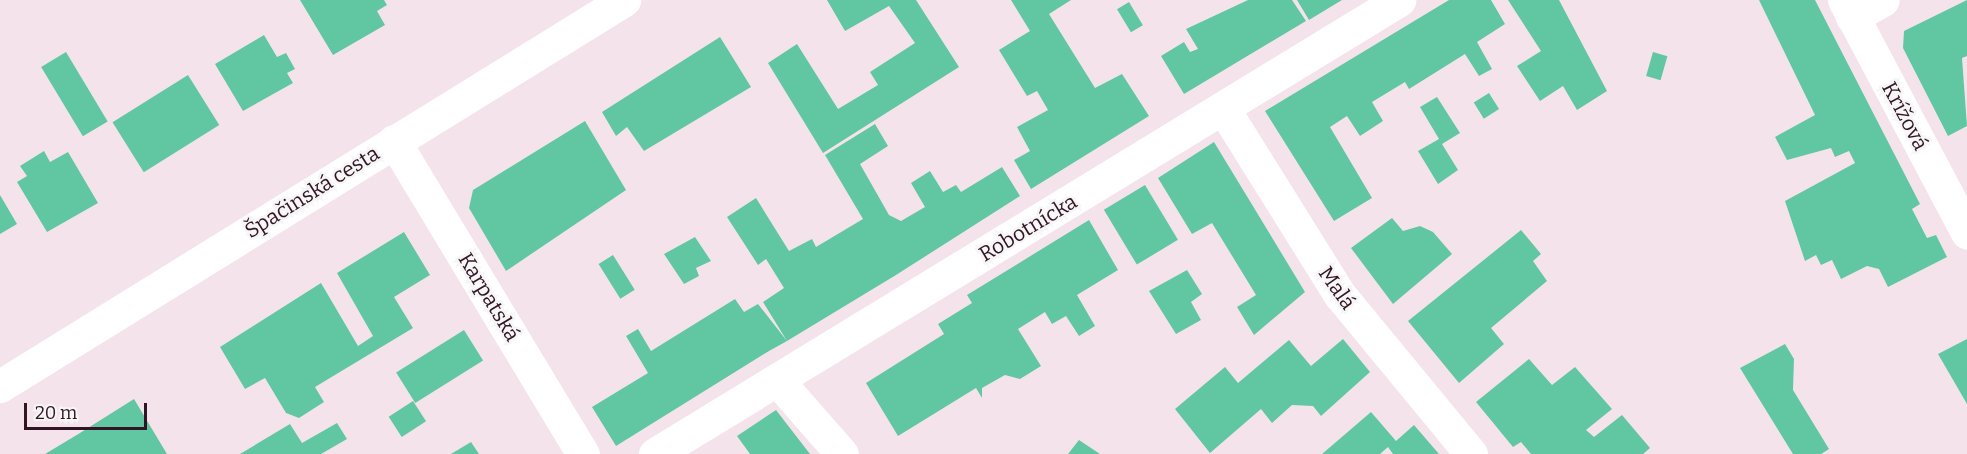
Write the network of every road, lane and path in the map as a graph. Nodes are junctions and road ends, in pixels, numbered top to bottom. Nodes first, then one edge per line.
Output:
1 (624, 0) edge
2 (1399, 0) edge
3 (1883, 0) edge
4 (1848, 8) edge
5 (1223, 108) junction
6 (394, 141) junction
7 (1967, 232) edge
8 (778, 381) junction
9 (0, 386) edge
10 (582, 454) edge
11 (656, 454) edge
12 (842, 454) edge
13 (1471, 454) edge

1 - 6 street, Špačinská cesta
2 - 5 street, Robotnícka
3 - 4 street
4 - 7 street, Krížová
5 - 8 street, Robotnícka
5 - 13 street, Malá
6 - 9 street, Špačinská cesta
6 - 10 street, Karpatská
8 - 11 street, Robotnícka
8 - 12 street

